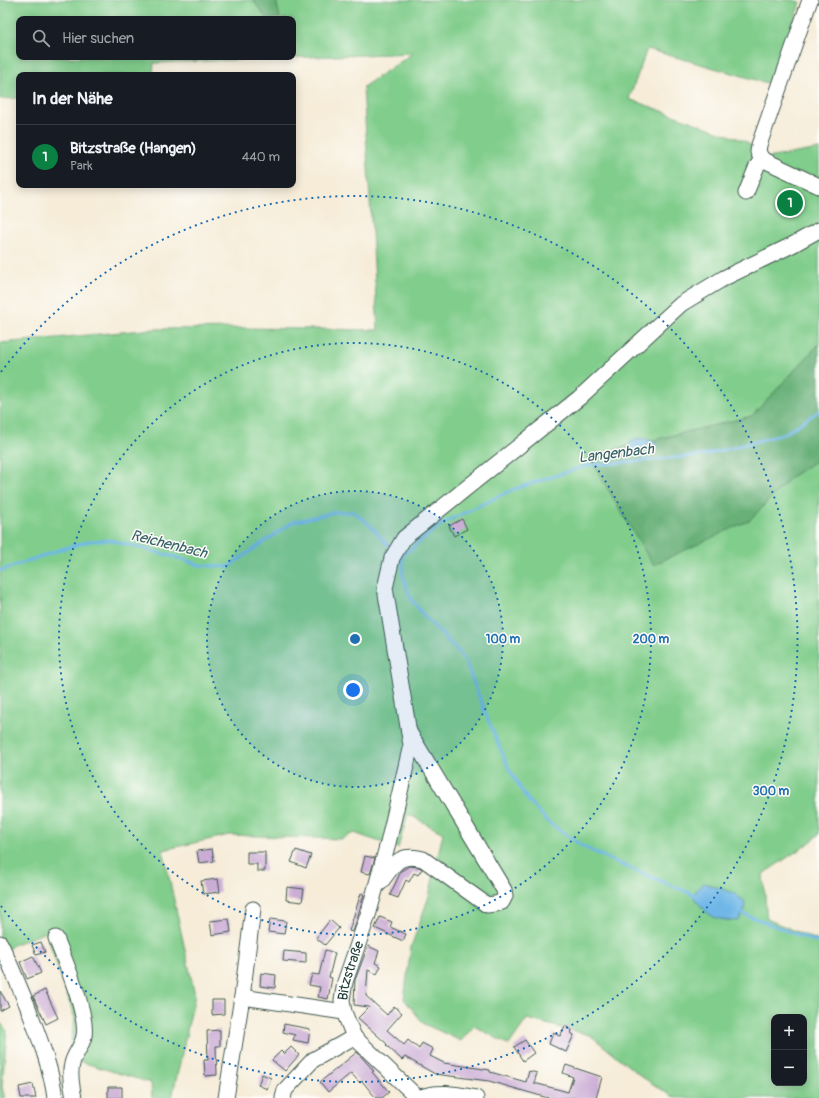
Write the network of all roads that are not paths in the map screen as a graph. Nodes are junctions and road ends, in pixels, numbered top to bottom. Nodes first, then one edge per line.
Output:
1 (810, 0) edge
2 (762, 159) junction
3 (819, 186) edge
4 (746, 193) dead end
5 (819, 230) edge
6 (408, 730) junction
7 (375, 890) junction
8 (253, 909) dead end
9 (56, 938) dead end
10 (0, 943) edge
11 (242, 997) junction
12 (344, 1012) junction
13 (354, 1037) junction
14 (55, 1098) edge
15 (74, 1098) edge
16 (226, 1098) edge
17 (283, 1098) edge
18 (418, 1098) edge
19 (476, 1098) edge

1 - 2 street
2 - 3 street
2 - 4 street
5 - 6 street, Bitzstraße
6 - 7 street, Bitzstraße
6 - 7 street
7 - 12 street, Bitzstraße
8 - 11 street
9 - 15 street
10 - 14 street
11 - 12 street
11 - 16 street
12 - 13 street, Bitzstraße
13 - 17 street
13 - 18 street, Bitzstraße
18 - 19 street

